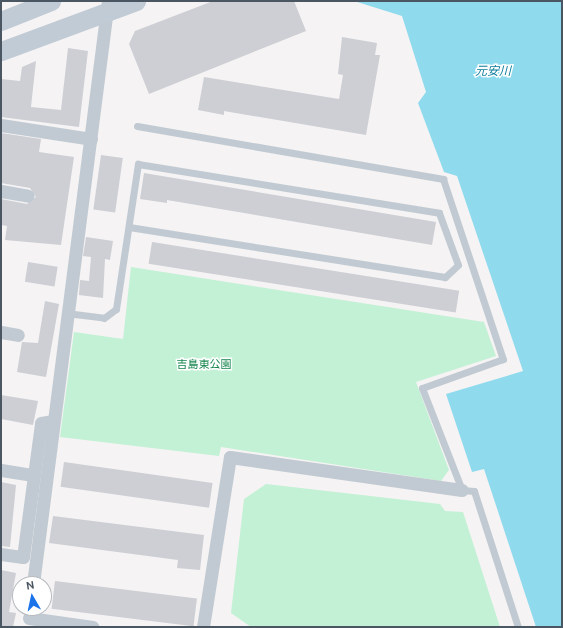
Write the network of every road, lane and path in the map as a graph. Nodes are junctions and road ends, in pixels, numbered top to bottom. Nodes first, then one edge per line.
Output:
1 (51, 1) edge
2 (136, 1) edge
3 (107, 6) edge
4 (1, 21) edge
5 (1, 51) edge
6 (1, 125) edge
7 (137, 126) dead end
8 (91, 139) junction
9 (1, 191) edge
10 (28, 196) dead end
11 (129, 227) junction
12 (66, 313) junction
13 (1, 332) edge
14 (18, 335) dead end
15 (52, 420) junction
16 (1, 470) edge
17 (32, 475) junction
18 (462, 490) junction
19 (1, 554) edge
20 (34, 576) edge
21 (29, 618) edge
22 (92, 627) edge
23 (203, 627) edge
24 (518, 627) edge

1 - 4 street
2 - 3 street
3 - 5 street
3 - 8 street
6 - 8 street
7 - 18 lane
8 - 12 street
9 - 10 street
11 - 11 lane
11 - 12 lane
12 - 15 street
13 - 14 street
15 - 17 street
15 - 20 street
16 - 17 street
17 - 19 street
18 - 23 street
18 - 24 lane
21 - 22 street

